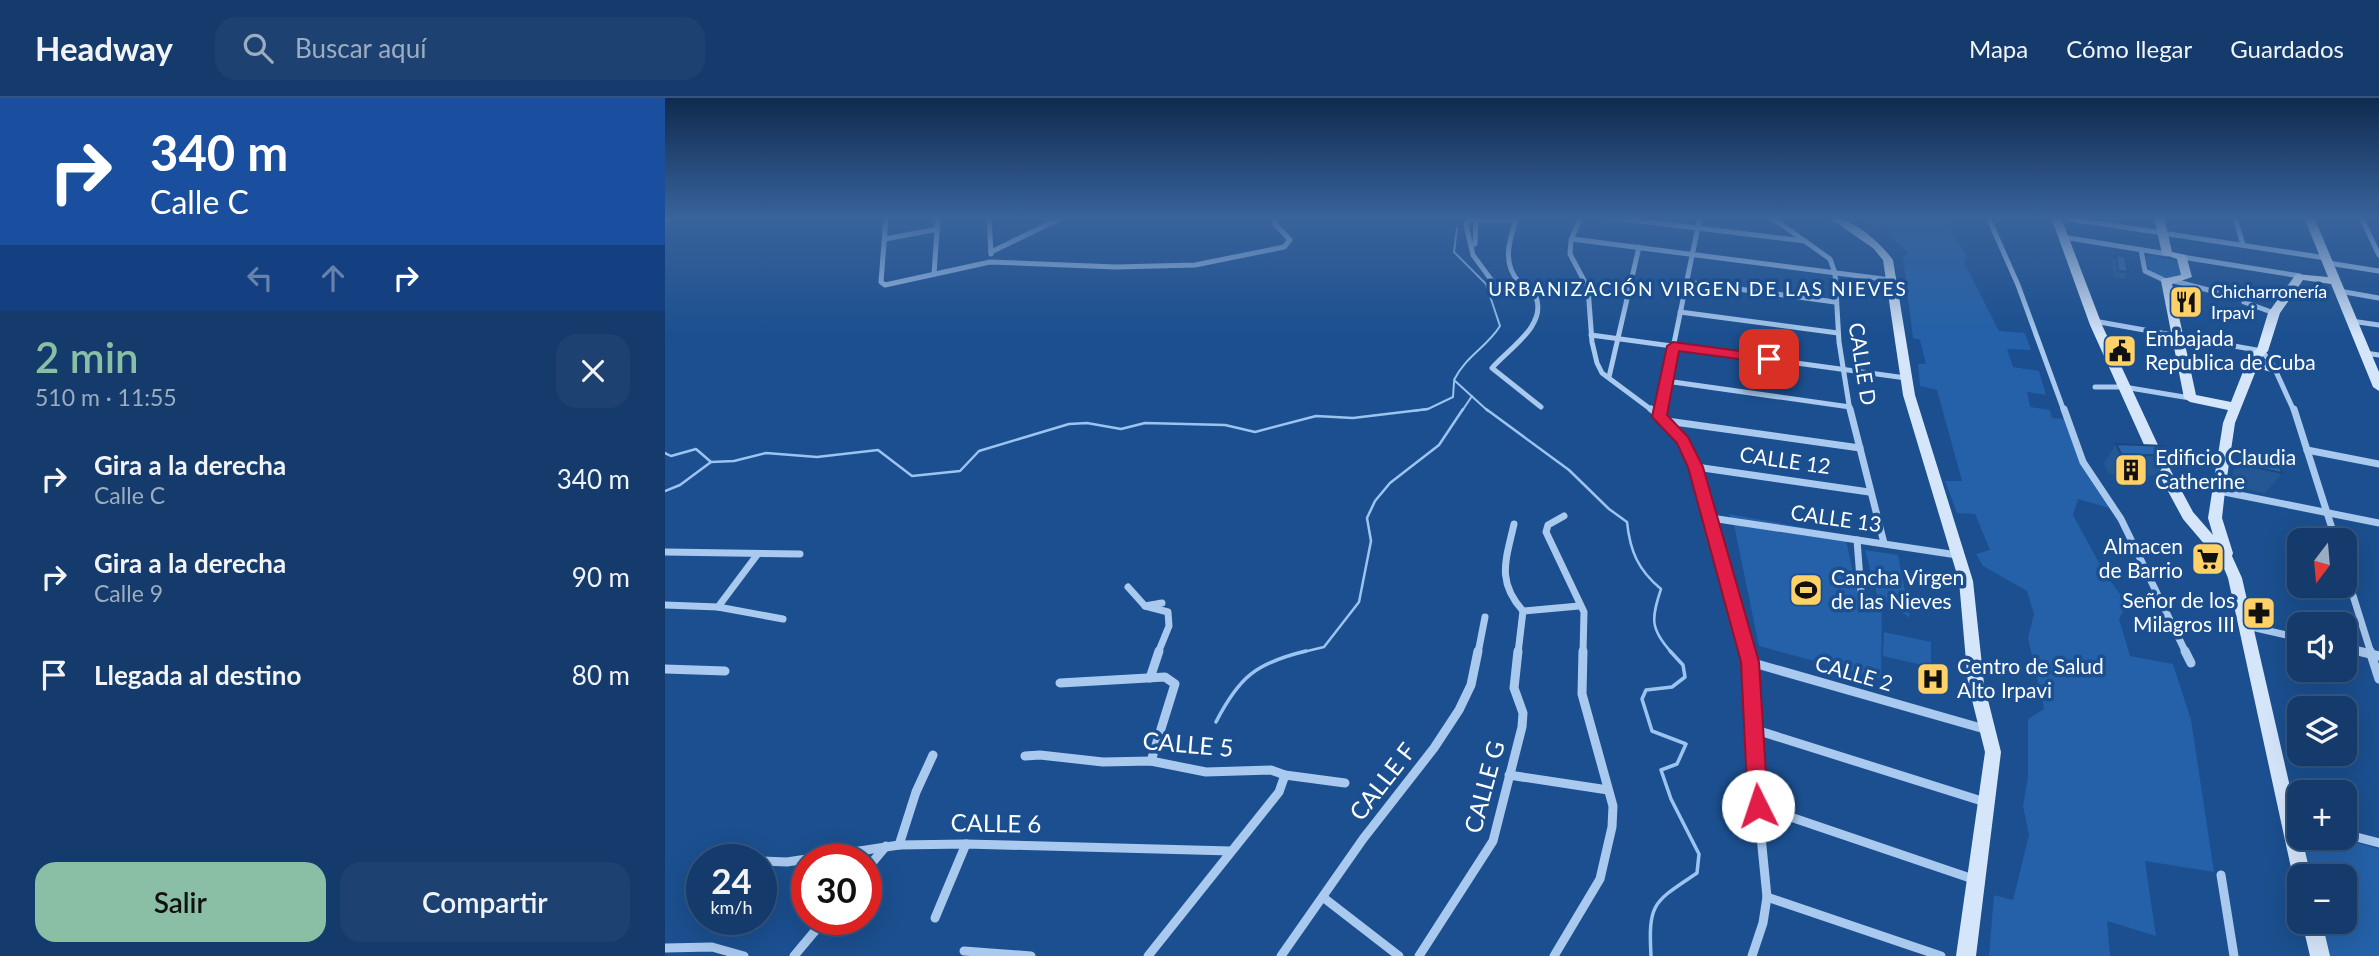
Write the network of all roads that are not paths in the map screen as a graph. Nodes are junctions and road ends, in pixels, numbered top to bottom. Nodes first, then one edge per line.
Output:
1 (884, 257) edge
2 (936, 257) edge
3 (990, 257) edge
4 (1240, 257) edge
5 (1474, 257) edge
6 (1509, 257) edge
7 (1572, 257) edge
8 (1637, 257) edge
9 (1691, 257) edge
10 (1715, 257) edge
11 (1827, 257) edge
12 (1885, 257) edge
13 (2006, 257) edge
14 (2070, 257) edge
15 (2142, 257) edge
16 (2182, 257) joint
17 (2310, 257) edge
18 (2326, 257) edge
19 (2327, 260) junction
20 (990, 262) junction
21 (2379, 271) edge
22 (1835, 273) junction
23 (934, 274) junction
24 (2300, 276) junction
25 (1891, 280) junction
26 (2170, 281) junction
27 (1686, 282) junction
28 (1495, 285) dead end
29 (2337, 286) junction
30 (2216, 292) dead end
31 (2379, 298) edge
32 (1835, 302) junction
33 (2244, 302) dead end
34 (1680, 312) junction
35 (2274, 313) junction
36 (2350, 320) junction
37 (2094, 321) junction
38 (2379, 326) edge
39 (1838, 333) junction
40 (1591, 335) junction
41 (2179, 336) junction
42 (1618, 339) junction
43 (1673, 346) junction
44 (2262, 351) junction
45 (2364, 353) junction
46 (2379, 355) edge
47 (2252, 364) junction
48 (1841, 369) junction
49 (2275, 369) junction
50 (1609, 377) junction
51 (1906, 378) junction
52 (1666, 381) junction
53 (2095, 387) dead end
54 (2121, 387) junction
55 (2379, 387) edge
56 (2190, 398) junction
57 (1541, 407) dead end
58 (1850, 407) junction
59 (2235, 407) junction
60 (1663, 419) junction
61 (1860, 448) junction
62 (2307, 450) junction
63 (2379, 464) edge
64 (1696, 467) junction
65 (2218, 491) junction
66 (1869, 492) junction
67 (2327, 513) junction
68 (2188, 515) junction
69 (1565, 516) dead end
70 (1711, 518) junction
71 (2214, 518) junction
72 (2379, 523) edge
73 (1514, 524) dead end
74 (2332, 528) edge
75 (1857, 540) junction
76 (1884, 544) junction
77 (665, 552) edge
78 (800, 554) dead end
79 (757, 555) junction
80 (1957, 555) junction
81 (2229, 563) junction
82 (1128, 587) dead end
83 (1861, 592) dead end
84 (2355, 598) edge
85 (1162, 603) dead end
86 (665, 605) edge
87 (1145, 606) junction
88 (1579, 606) junction
89 (718, 607) junction
90 (1523, 611) junction
91 (1485, 617) dead end
92 (783, 619) dead end
93 (2247, 626) junction
94 (2287, 635) edge
95 (2357, 651) edge
96 (2375, 655) edge
97 (1750, 662) junction
98 (2191, 663) dead end
99 (665, 669) edge
100 (725, 671) dead end
101 (1150, 678) junction
102 (2379, 678) edge
103 (1060, 683) dead end
104 (1753, 729) junction
105 (1989, 730) junction
106 (933, 755) dead end
107 (1025, 756) dead end
108 (1151, 761) junction
109 (1285, 775) junction
110 (1509, 775) junction
111 (1345, 783) dead end
112 (2287, 788) edge
113 (1608, 790) junction
114 (1986, 802) junction
115 (1758, 806) junction
116 (2357, 837) edge
117 (2379, 843) edge
118 (965, 844) junction
119 (899, 845) junction
120 (886, 846) junction
121 (882, 851) edge
122 (1231, 851) junction
123 (777, 862) edge
124 (2221, 875) dead end
125 (1976, 880) junction
126 (1767, 897) junction
127 (1324, 898) junction
128 (935, 918) dead end
129 (2315, 934) edge
130 (812, 935) edge
131 (665, 948) edge
132 (964, 951) dead end
133 (744, 956) edge
134 (794, 956) edge
135 (1031, 956) edge
136 (1148, 956) edge
137 (1281, 956) edge
138 (1399, 956) edge
139 (1419, 956) edge
140 (1554, 956) edge
141 (1752, 956) edge
142 (1941, 956) edge
143 (1966, 956) edge
144 (2234, 956) edge
145 (2320, 956) edge

1 - 23 street
2 - 23 street
3 - 20 street
4 - 20 street
5 - 28 street
6 - 57 street
7 - 40 street
8 - 42 street
9 - 27 street
10 - 22 street
11 - 22 street
12 - 25 main road
13 - 98 street
14 - 37 main road
15 - 26 street
16 - 24 street
16 - 26 main road
17 - 19 street
18 - 19 main road
19 - 21 street
19 - 29 main road
20 - 23 street
22 - 25 street
22 - 32 street, CALLE D
24 - 29 main road
24 - 35 main road
25 - 51 main road
26 - 30 street
26 - 41 main road
27 - 32 street
27 - 34 street
29 - 31 street
29 - 36 main road
32 - 39 street, CALLE D
33 - 35 street
34 - 39 street
34 - 43 street
35 - 44 main road
36 - 38 street
36 - 45 main road
37 - 41 street
37 - 54 main road
39 - 48 street, CALLE D
40 - 42 street
40 - 50 street
41 - 44 street
41 - 56 main road
42 - 43 street
42 - 50 street
43 - 48 street
43 - 52 street
44 - 47 main road
44 - 49 street
45 - 46 street
45 - 55 main road
47 - 49 main road
47 - 59 main road
48 - 51 street
48 - 58 street, CALLE D
49 - 62 street
50 - 60 street
51 - 80 main road
52 - 58 street
52 - 60 street
53 - 54 street
54 - 56 street
54 - 68 main road
56 - 59 main road
58 - 61 street, CALLE D
59 - 65 main road
60 - 61 street
60 - 64 street
61 - 66 street, CALLE D
62 - 63 street
62 - 67 street
64 - 66 street, CALLE 12
64 - 70 street
65 - 67 street
65 - 71 main road
66 - 76 street, CALLE D
67 - 72 street
67 - 74 street
68 - 71 main road
68 - 81 main road
69 - 88 street
70 - 75 street, CALLE 13
70 - 97 street
71 - 81 main road
73 - 90 street
75 - 76 street, CALLE 13
75 - 83 street
76 - 80 street, CALLE 13
77 - 79 street
78 - 79 street
79 - 89 street
80 - 105 main road
81 - 93 main road
82 - 87 street
84 - 96 street
85 - 87 street
86 - 89 street
87 - 101 street
88 - 90 street
88 - 113 street
89 - 92 street
90 - 110 street, CALLE G
91 - 127 street, CALLE F
93 - 94 street
93 - 112 main road
95 - 96 street
96 - 102 street
97 - 104 street
97 - 105 street, CALLE 2
99 - 100 street
101 - 103 street
101 - 108 street
104 - 114 street
104 - 115 street
105 - 114 main road
106 - 119 street
107 - 108 street, CALLE 5
108 - 109 street, CALLE 5
109 - 111 street, CALLE 5
109 - 122 street
110 - 113 street
110 - 139 street, CALLE G
113 - 140 street
114 - 125 main road
115 - 125 street
115 - 126 street
116 - 117 street
118 - 119 street, CALLE 6
118 - 122 street, CALLE 6
118 - 128 street
119 - 120 street, CALLE 6
120 - 121 street
120 - 123 street, CALLE 6
122 - 136 street
124 - 144 street
125 - 143 main road
126 - 141 street
126 - 142 street
127 - 137 street, CALLE F
127 - 138 street
129 - 145 main road
130 - 134 street
131 - 133 street
132 - 135 street

